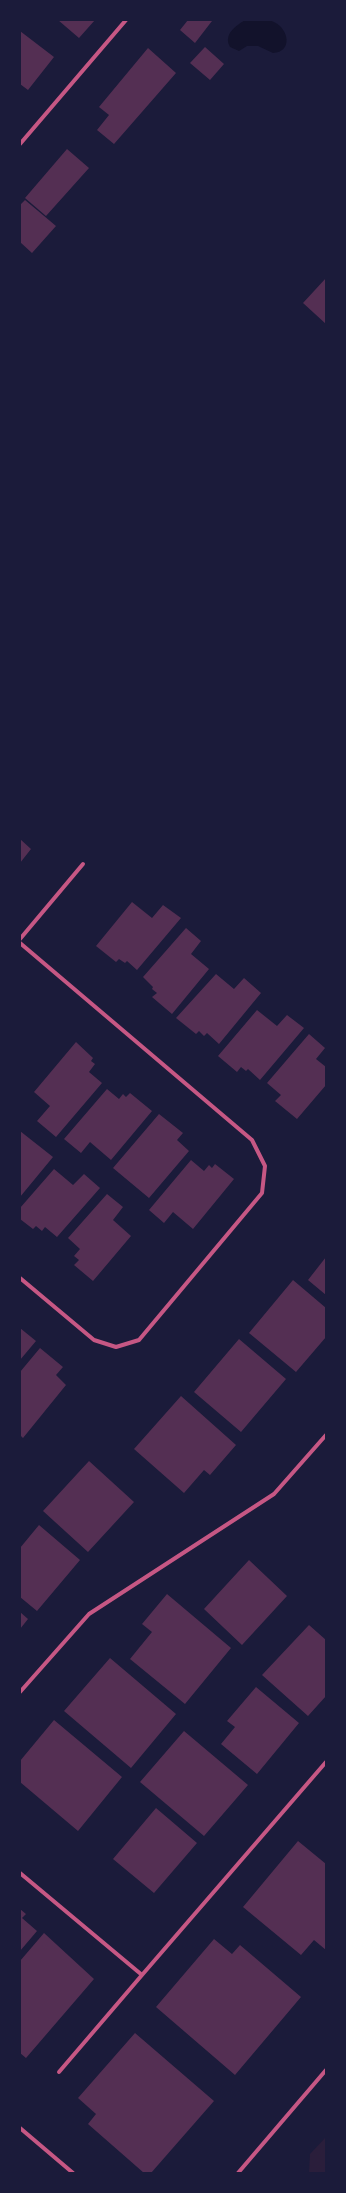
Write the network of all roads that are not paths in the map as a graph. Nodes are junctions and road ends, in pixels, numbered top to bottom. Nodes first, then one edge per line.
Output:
1 (126, 20) edge
2 (20, 144) edge
3 (83, 864) dead end
4 (20, 939) edge
5 (20, 943) edge
6 (20, 1278) edge
7 (326, 1435) edge
8 (20, 1692) edge
9 (326, 1762) edge
10 (20, 1873) edge
11 (142, 1975) junction
12 (326, 2070) edge
13 (59, 2072) dead end
14 (20, 2128) edge
15 (73, 2173) edge
16 (238, 2173) edge

1 - 2 street
3 - 4 street
5 - 6 street
7 - 8 street
9 - 11 street
10 - 11 street
11 - 13 street
12 - 16 street
14 - 15 street

